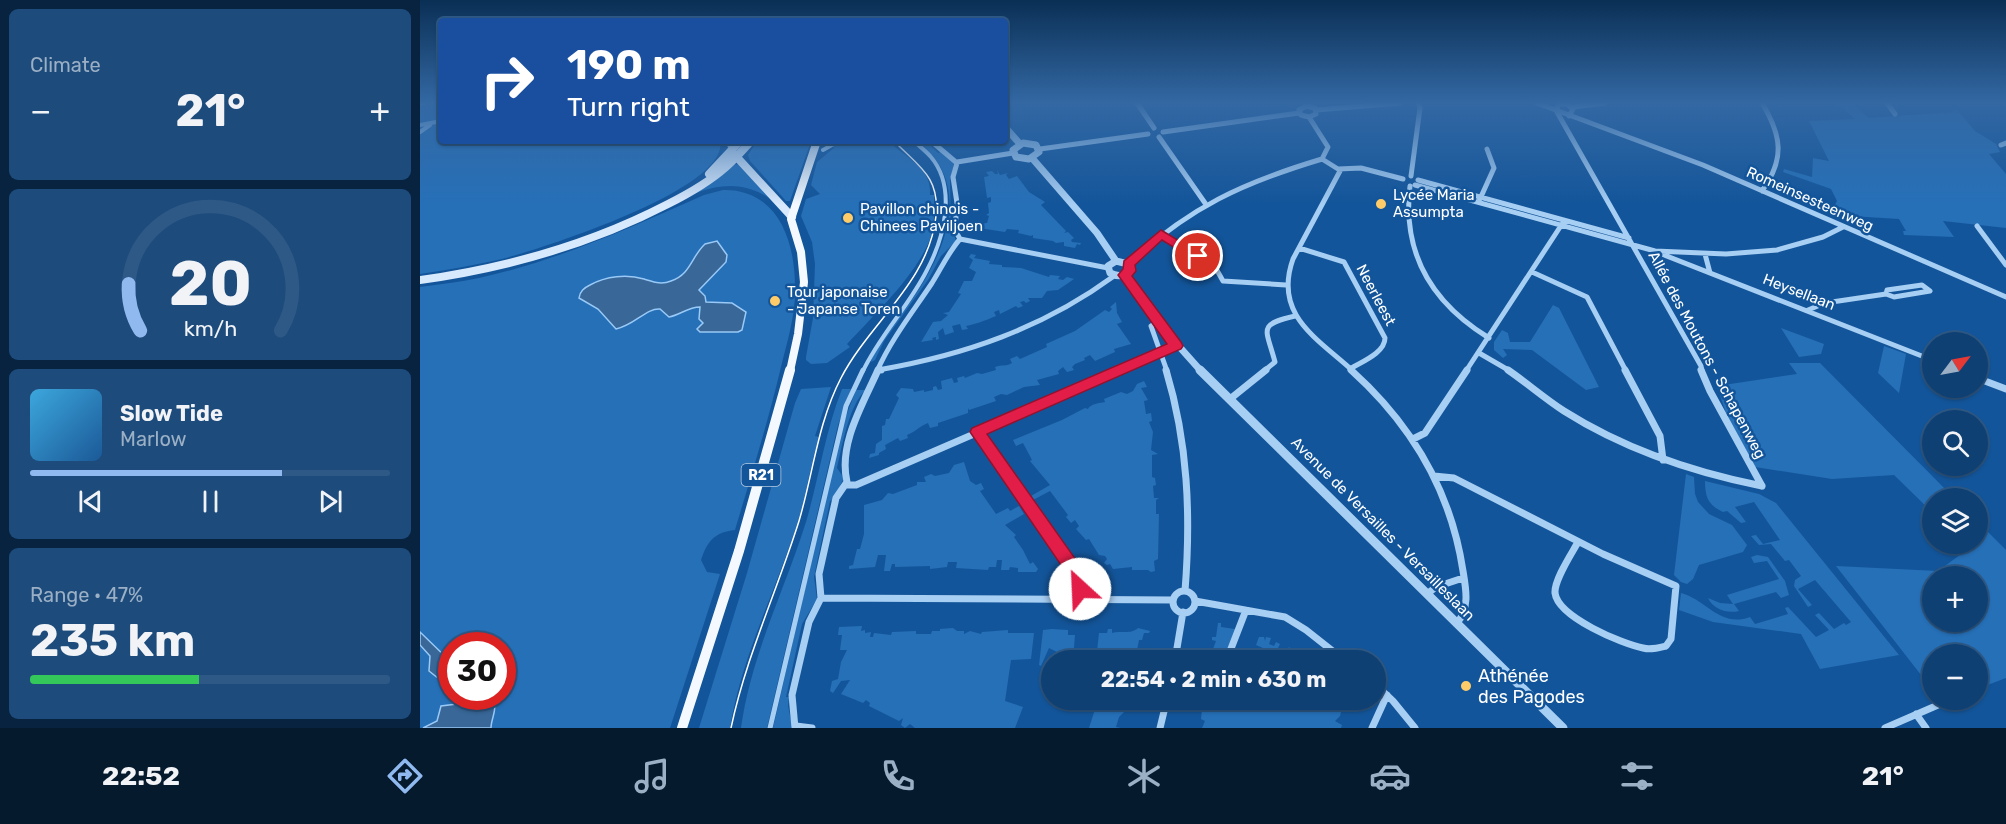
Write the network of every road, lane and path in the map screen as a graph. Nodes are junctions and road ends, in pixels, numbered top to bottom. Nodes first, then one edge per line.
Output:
1 (1014, 137) edge
2 (1127, 137) edge
3 (1163, 137) edge
4 (1322, 137) edge
5 (1416, 137) edge
6 (1571, 137) edge
7 (1626, 137) edge
8 (1778, 137) edge
9 (729, 144) edge
10 (739, 144) edge
11 (747, 144) edge
12 (917, 144) edge
13 (935, 144) edge
14 (1020, 144) junction
15 (822, 148) edge
16 (1040, 149) junction
17 (1487, 149) dead end
18 (1013, 153) junction
19 (734, 154) junction
20 (1032, 158) junction
21 (1322, 159) junction
22 (957, 162) junction
23 (1340, 171) junction
24 (1411, 176) junction
25 (1403, 179) junction
26 (1414, 184) junction
27 (1762, 191) junction
28 (1221, 195) junction
29 (1480, 200) junction
30 (1205, 202) junction
31 (1196, 210) junction
32 (792, 217) junction
33 (1563, 223) junction
34 (1977, 225) dead end
35 (1843, 226) junction
36 (1161, 234) junction
37 (1629, 238) junction
38 (960, 239) junction
39 (1633, 245) junction
40 (1299, 248) junction
41 (1655, 251) junction
42 (1638, 253) junction
43 (1705, 254) junction
44 (1116, 261) junction
45 (1128, 264) junction
46 (2006, 265) edge
47 (1108, 268) junction
48 (1532, 272) junction
49 (1710, 273) junction
50 (1124, 275) junction
51 (1114, 276) junction
52 (420, 280) edge
53 (1286, 285) junction
54 (1886, 294) junction
55 (2006, 297) edge
56 (1808, 310) junction
57 (1295, 316) junction
58 (1157, 322) junction
59 (1489, 338) junction
60 (1179, 349) junction
61 (1162, 352) junction
62 (1479, 353) junction
63 (1922, 356) edge
64 (1350, 369) junction
65 (878, 370) junction
66 (1988, 382) edge
67 (2006, 389) edge
68 (1230, 399) junction
69 (977, 432) junction
70 (1413, 438) junction
71 (1663, 460) junction
72 (1434, 476) junction
73 (845, 485) junction
74 (1578, 542) junction
75 (1463, 578) junction
76 (1185, 591) junction
77 (1427, 594) junction
78 (821, 598) junction
79 (1080, 600) junction
80 (1173, 600) junction
81 (1195, 602) junction
82 (1246, 610) junction
83 (1183, 612) junction
84 (1457, 623) junction
85 (1177, 650) edge
86 (1230, 650) edge
87 (1331, 650) edge
88 (1388, 695) joint
89 (1164, 710) edge
90 (1926, 710) edge
91 (1916, 714) junction
92 (795, 727) edge
93 (682, 728) edge
94 (770, 728) edge
95 (812, 728) edge
96 (1160, 728) edge
97 (1372, 728) edge
98 (1415, 728) edge
99 (1563, 728) edge
100 (1885, 728) edge
101 (1926, 728) edge

1 - 14 street
2 - 16 street
3 - 30 street
4 - 21 street
5 - 24 street
6 - 37 street, Allée des Moutons - Schapenweg
7 - 27 street, Romeinsesteenweg
8 - 27 street
9 - 19 street
10 - 19 main road
11 - 19 main road
12 - 94 street
13 - 22 street
14 - 16 street
14 - 18 street
15 - 32 main road
16 - 20 street
17 - 29 street
18 - 20 street
18 - 22 street
19 - 32 main road
19 - 52 main road
20 - 44 street
21 - 23 street
21 - 28 street
22 - 38 street
23 - 25 street
23 - 40 street
24 - 25 street
24 - 26 street
25 - 26 street
26 - 29 street
26 - 59 street
27 - 35 street, Romeinsesteenweg
28 - 30 street
28 - 31 street
29 - 33 street
30 - 31 street
31 - 36 street
32 - 93 main road, R21
33 - 37 street
33 - 39 street
33 - 48 street
34 - 46 street
35 - 43 street
35 - 55 street, Romeinsesteenweg
36 - 45 street
36 - 53 street
37 - 39 street, Allée des Moutons - Schapenweg
38 - 47 street
38 - 65 street
39 - 41 street
39 - 42 street, Allée des Moutons - Schapenweg
40 - 53 street
40 - 64 street, Neerleest
41 - 42 street
41 - 43 street
41 - 49 street, Heysellaan
42 - 71 street, Allée des Moutons - Schapenweg
43 - 49 street
44 - 45 street
44 - 47 street
45 - 50 street
47 - 51 street
48 - 59 street
48 - 71 street
49 - 56 street, Heysellaan
50 - 51 street
50 - 58 street, Avenue de Versailles - Versailleslaan
51 - 65 street
53 - 57 street
54 - 54 street
54 - 56 street
56 - 63 street, Heysellaan
57 - 64 street
57 - 68 street
58 - 60 street, Avenue de Versailles - Versailleslaan
58 - 61 street
59 - 62 street
60 - 61 street
60 - 68 street, Avenue de Versailles - Versailleslaan
61 - 69 street
61 - 76 street
62 - 70 street
62 - 71 street
64 - 70 street
65 - 73 street
66 - 67 street
68 - 77 street, Avenue de Versailles - Versailleslaan
69 - 73 street
69 - 79 street
70 - 72 street
72 - 74 street
72 - 75 street
73 - 78 street
74 - 74 street
75 - 77 street
75 - 84 street
76 - 80 street
76 - 81 street
77 - 84 street, Avenue de Versailles - Versailleslaan
78 - 79 street
78 - 92 street
79 - 80 street
80 - 83 street
81 - 82 street
81 - 83 street
82 - 86 street
82 - 87 street
83 - 85 street
84 - 99 street, Avenue de Versailles - Versailleslaan
88 - 97 street
88 - 98 street
89 - 96 street
90 - 91 street
91 - 100 street
91 - 101 street
92 - 95 street

